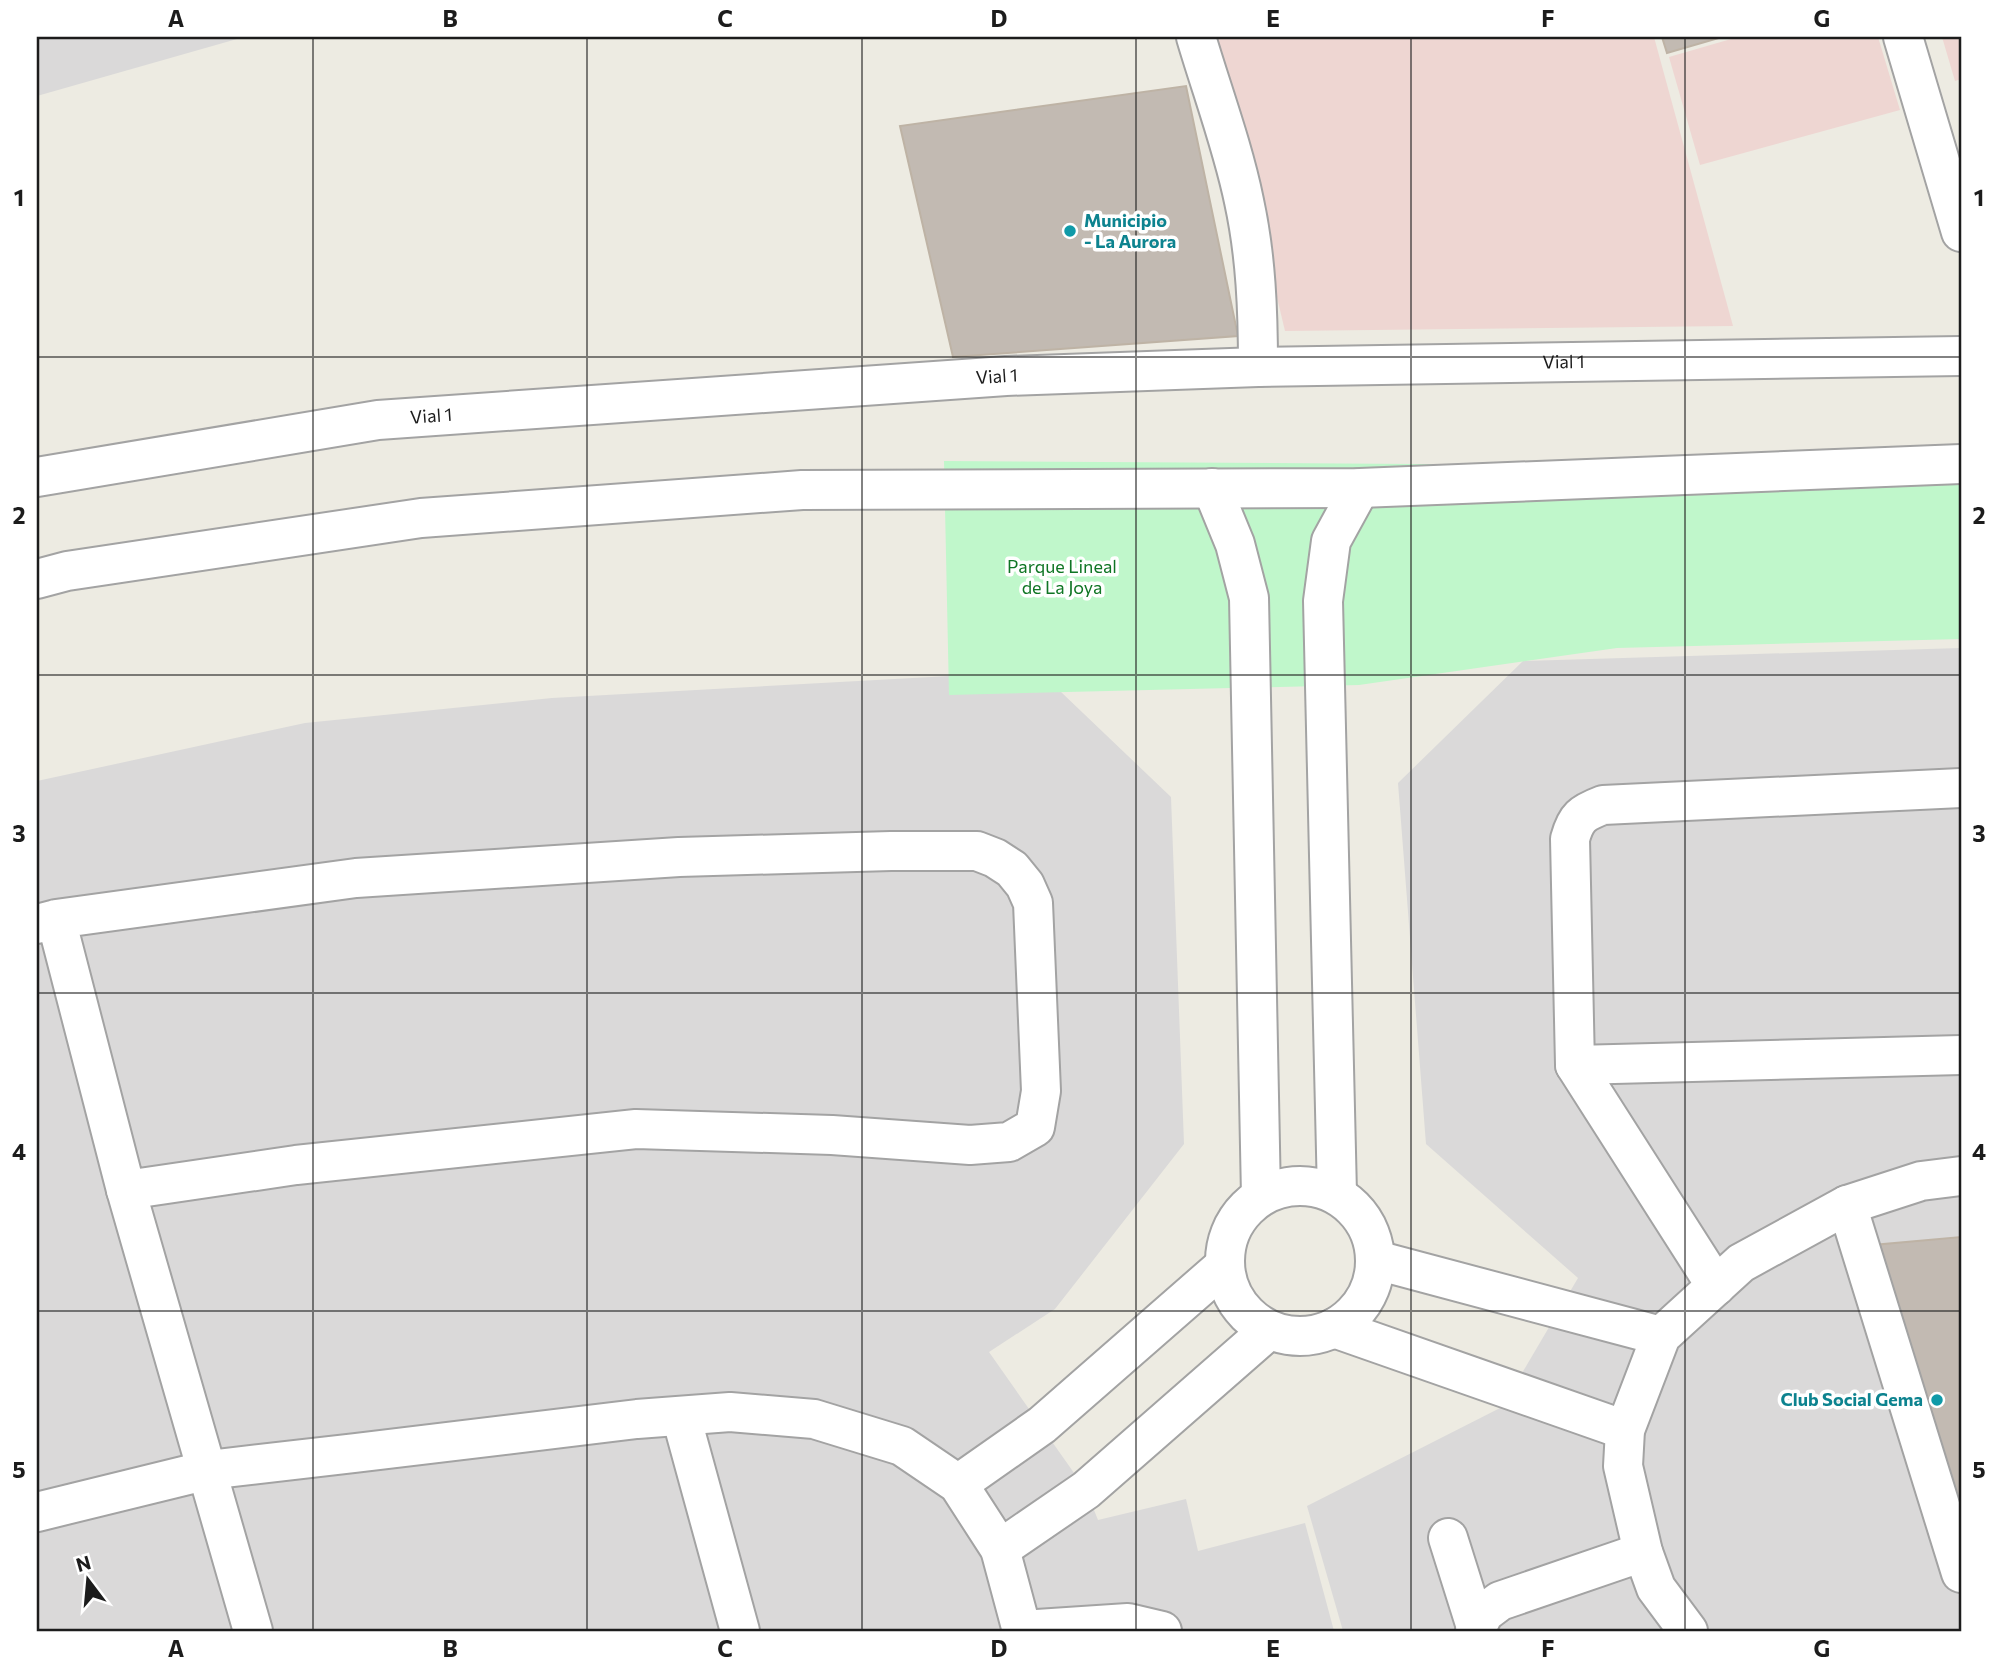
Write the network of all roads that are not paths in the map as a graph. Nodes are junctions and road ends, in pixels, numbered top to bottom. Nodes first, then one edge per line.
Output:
1 (1196, 37) edge
2 (1903, 37) edge
3 (1961, 232) edge
4 (1961, 356) edge
5 (1258, 367) junction
6 (1961, 464) edge
7 (37, 477) edge
8 (1212, 488) junction
9 (1360, 488) junction
10 (37, 579) edge
11 (1961, 788) edge
12 (47, 921) edge
13 (1961, 1055) edge
14 (1575, 1065) junction
15 (1961, 1176) edge
16 (126, 1190) junction
17 (1337, 1194) junction
18 (1261, 1196) junction
19 (1847, 1205) junction
20 (1376, 1260) junction
21 (1224, 1266) junction
22 (1716, 1286) junction
23 (1334, 1328) junction
24 (1269, 1330) junction
25 (1661, 1336) junction
26 (681, 1416) junction
27 (1625, 1430) junction
28 (208, 1471) junction
29 (958, 1484) junction
30 (37, 1512) edge
31 (1448, 1538) dead end
32 (1000, 1549) junction
33 (1643, 1552) junction
34 (1961, 1573) edge
35 (1476, 1629) edge
36 (1022, 1630) edge
37 (253, 1631) edge
38 (740, 1631) edge
39 (1162, 1631) edge
40 (1688, 1631) edge

1 - 5 street
2 - 3 street
4 - 5 street, Vial 1
5 - 7 street, Vial 1
6 - 9 street
8 - 9 street
8 - 10 street
8 - 18 street
9 - 17 street
11 - 14 street
12 - 16 street
12 - 16 street
13 - 14 street
14 - 22 street
15 - 19 street
16 - 28 street
17 - 18 street
17 - 20 street
18 - 21 street
19 - 22 street
19 - 34 street
20 - 23 street
20 - 25 street
21 - 24 street
21 - 29 street
22 - 25 street
23 - 24 street
23 - 27 street
24 - 32 street
25 - 27 street
26 - 28 street
26 - 29 street
26 - 38 street
27 - 33 street
28 - 30 street
28 - 37 street
29 - 32 street
31 - 35 street
32 - 36 street
33 - 35 street
33 - 40 street
36 - 39 street

